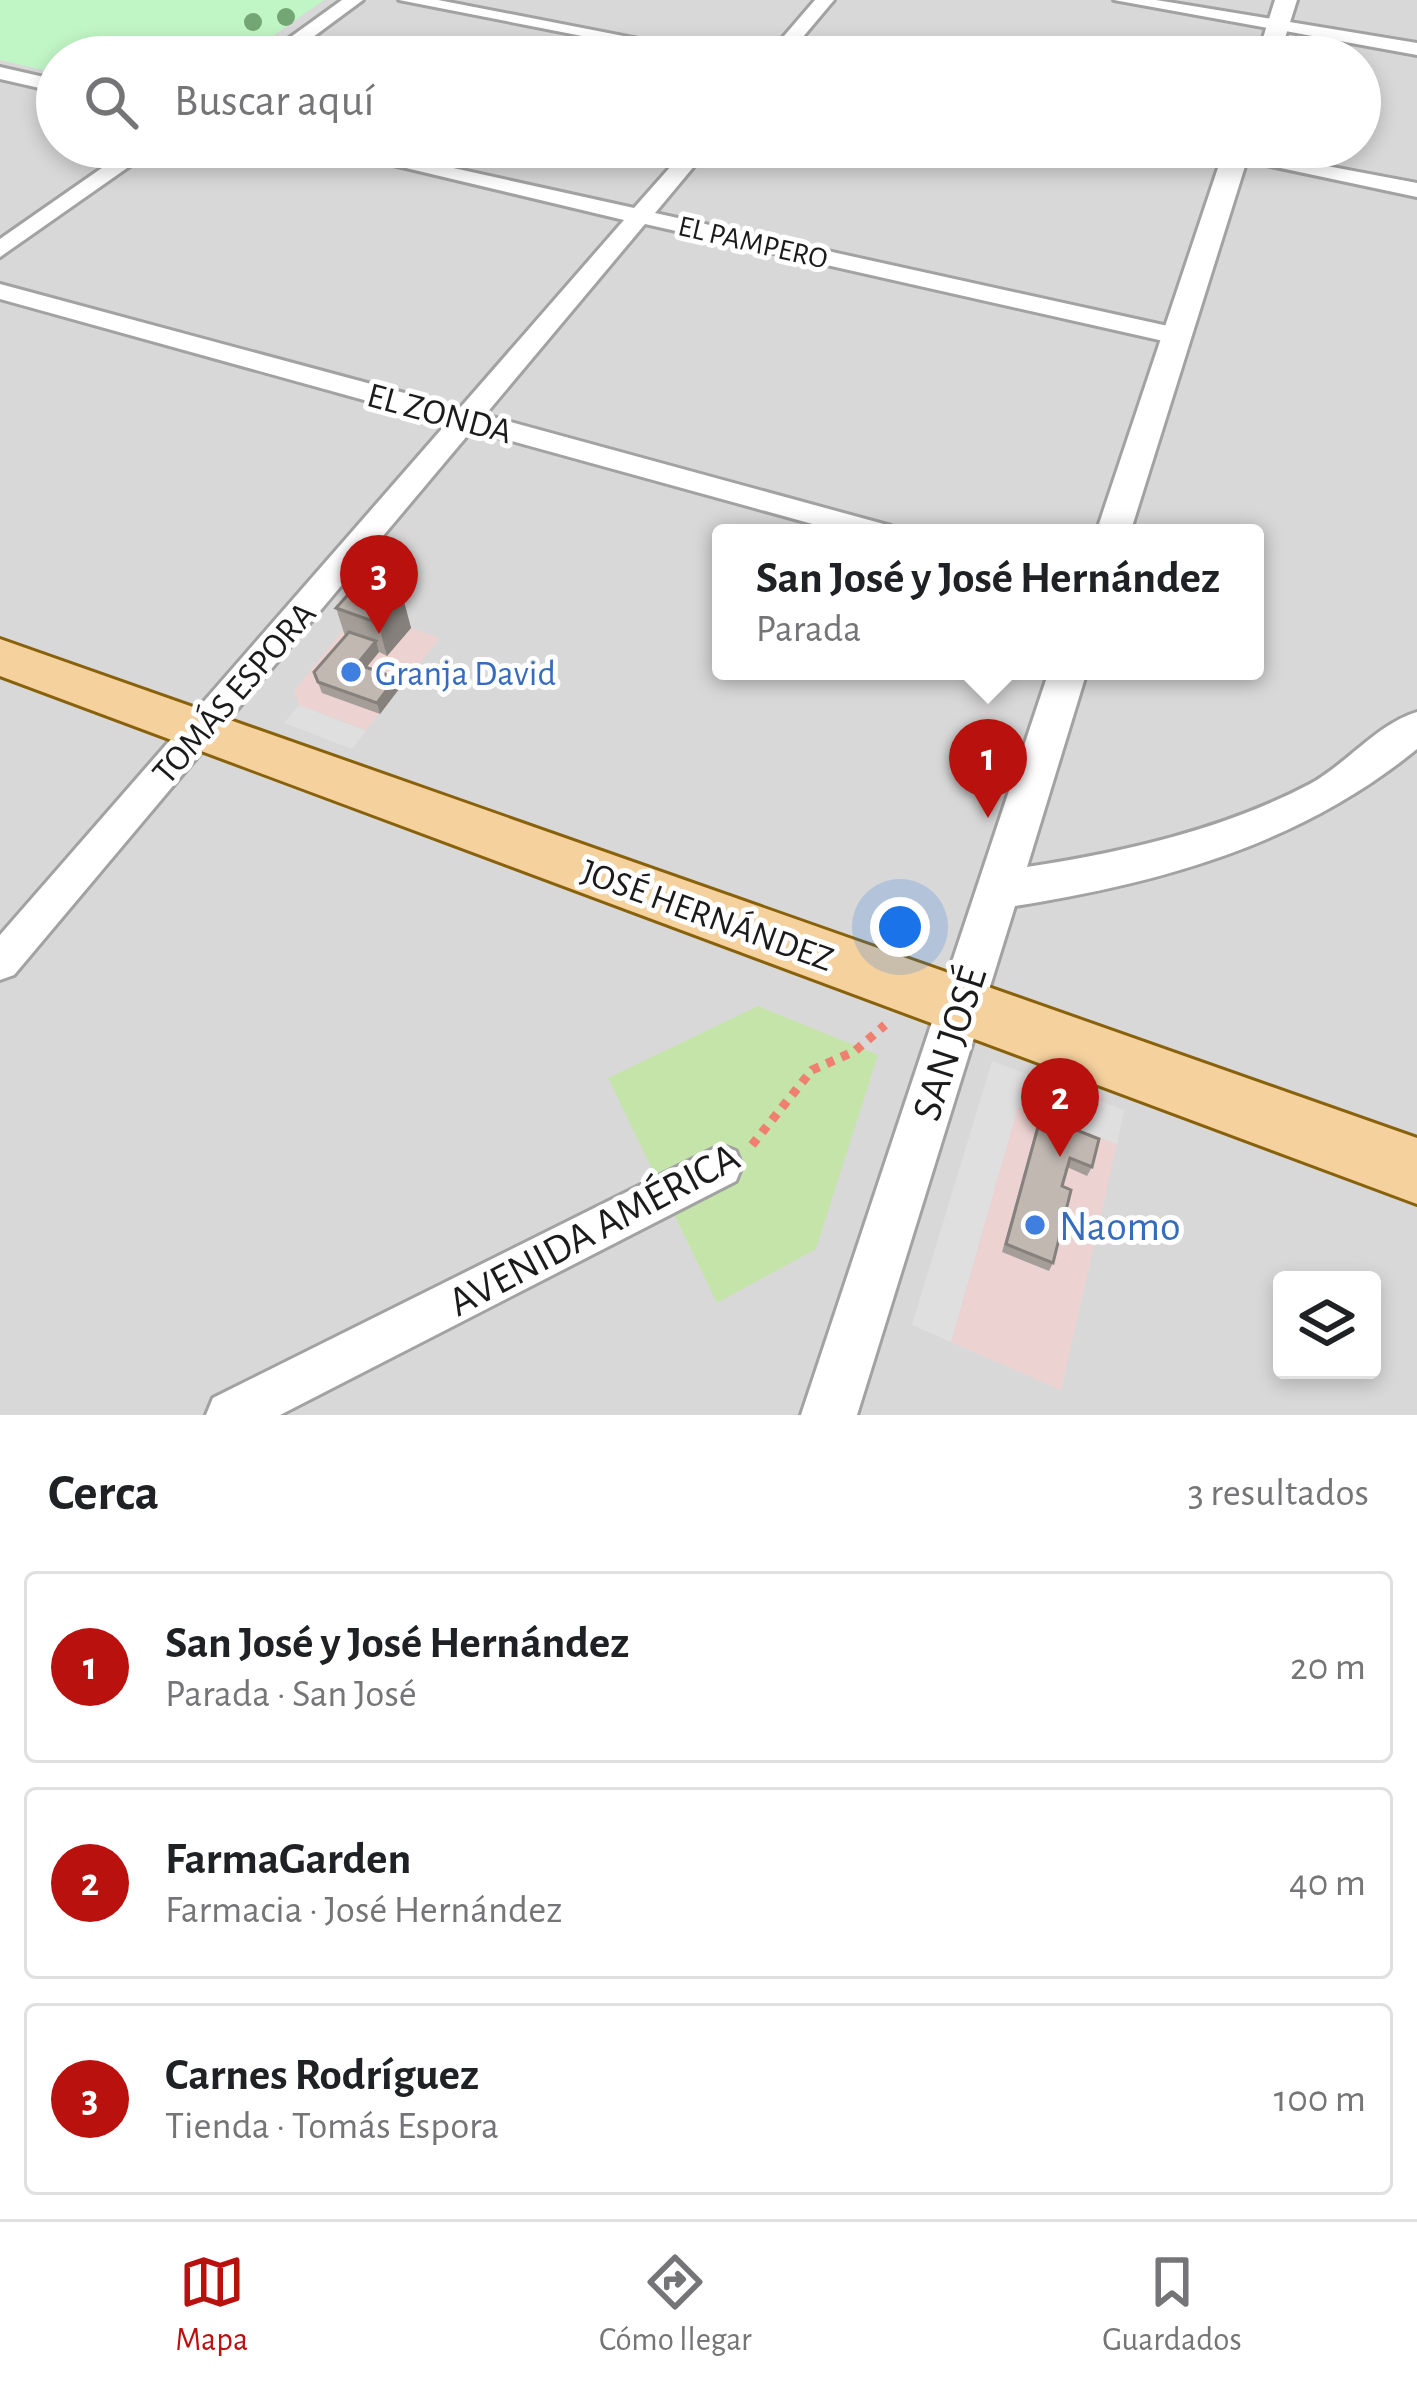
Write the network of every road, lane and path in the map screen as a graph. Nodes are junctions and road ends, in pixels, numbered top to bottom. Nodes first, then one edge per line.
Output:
1 (354, 0) edge
2 (408, 0) edge
3 (825, 0) edge
4 (1123, 0) edge
5 (1286, 0) edge
6 (1278, 26) junction
7 (303, 36) edge
8 (606, 36) edge
9 (794, 36) edge
10 (1275, 36) edge
11 (1338, 36) edge
12 (1381, 43) edge
13 (1417, 49) edge
14 (0, 73) edge
15 (36, 81) edge
16 (116, 168) edge
17 (424, 168) edge
18 (681, 168) edge
19 (1231, 168) edge
20 (1315, 168) edge
21 (1417, 190) edge
22 (640, 216) junction
23 (0, 250) edge
24 (0, 291) edge
25 (1177, 336) junction
26 (466, 419) junction
27 (847, 524) edge
28 (1116, 524) edge
29 (0, 657) edge
30 (1065, 680) edge
31 (1417, 728) edge
32 (200, 730) junction
33 (997, 890) junction
34 (0, 963) edge
35 (936, 997) junction
36 (722, 1166) joint
37 (1417, 1171) edge
38 (230, 1415) edge
39 (829, 1415) edge

1 - 7 street
2 - 8 street
3 - 9 street
4 - 6 street
5 - 6 street
6 - 10 street
6 - 11 street
12 - 13 street
14 - 15 street
16 - 23 street
17 - 22 street, EL PAMPERO
18 - 22 street, TOMÁS ESPORA
19 - 25 street
20 - 21 street
22 - 25 street, EL PAMPERO
22 - 26 street, TOMÁS ESPORA
24 - 26 street, EL ZONDA
25 - 28 street
26 - 27 street, EL ZONDA
26 - 32 street, TOMÁS ESPORA
29 - 32 main road, JOSÉ HERNÁNDEZ
30 - 33 street, SAN JOSÉ
31 - 33 street
32 - 34 street, TOMÁS ESPORA
32 - 35 main road, JOSÉ HERNÁNDEZ
33 - 35 street, SAN JOSÉ
35 - 36 path, AVENIDA AMÉRICA
35 - 37 main road, JOSÉ HERNÁNDEZ
35 - 39 street, SAN JOSÉ
36 - 38 street, AVENIDA AMÉRICA

